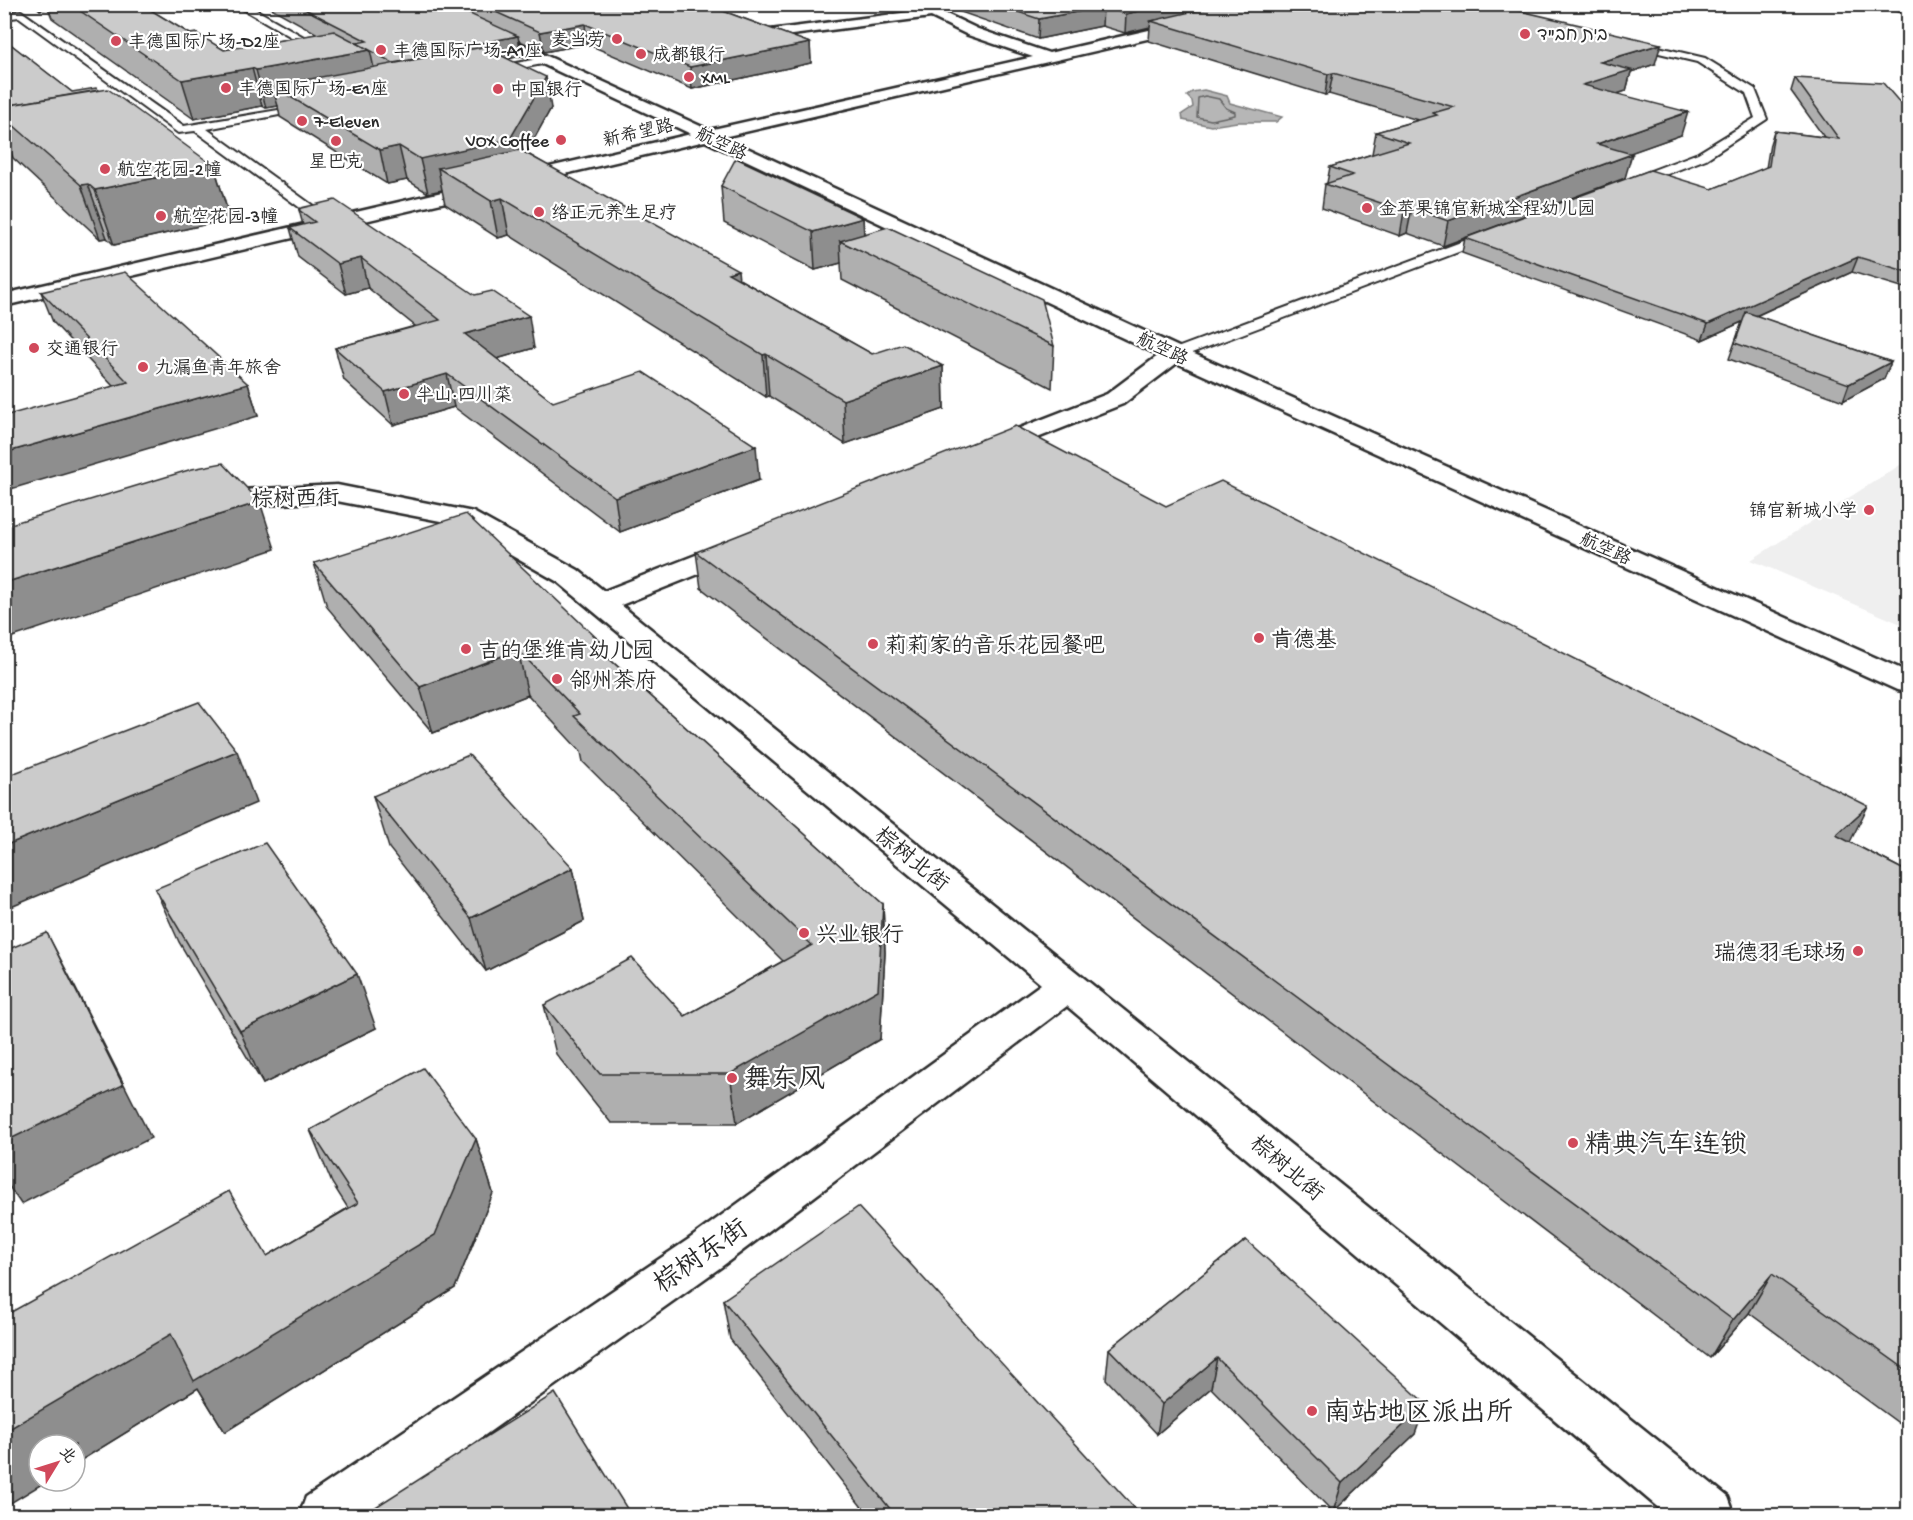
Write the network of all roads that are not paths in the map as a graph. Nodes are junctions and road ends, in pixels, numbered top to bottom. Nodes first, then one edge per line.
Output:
1 (238, 4) edge
2 (679, 4) edge
3 (1281, 4) edge
4 (1888, 4) edge
5 (438, 8) edge
6 (1908, 8) edge
7 (931, 9) edge
8 (4, 16) edge
9 (1621, 41) edge
10 (332, 55) edge
11 (1052, 58) junction
12 (544, 61) junction
13 (472, 75) edge
14 (318, 104) edge
15 (170, 122) junction
16 (148, 126) edge
17 (197, 127) junction
18 (708, 136) junction
19 (49, 145) edge
20 (4, 153) edge
21 (1614, 189) edge
22 (330, 223) junction
23 (1503, 231) edge
24 (4, 300) edge
25 (1175, 354) junction
26 (962, 459) edge
27 (184, 510) edge
28 (765, 538) edge
29 (600, 603) junction
30 (1908, 683) edge
31 (1068, 985) junction
32 (325, 1515) edge
33 (1709, 1515) edge

1 - 10 lane
2 - 7 main road
3 - 11 main road, 新希望路
4 - 6 main road
5 - 12 main road, 航空路
7 - 11 main road
8 - 15 lane
9 - 21 lane
11 - 18 main road, 新希望路
12 - 13 lane
12 - 18 main road, 航空路
14 - 17 lane
15 - 16 lane
15 - 17 lane
17 - 22 lane
18 - 22 main road, 新希望路
18 - 25 main road, 航空路
19 - 20 lane
22 - 24 main road, 新希望路
23 - 25 lane
25 - 26 main road
25 - 30 main road, 航空路
27 - 29 main road, 棕树西街
28 - 29 main road
29 - 31 main road, 棕树北街
31 - 32 main road, 棕树东街
31 - 33 main road, 棕树北街

